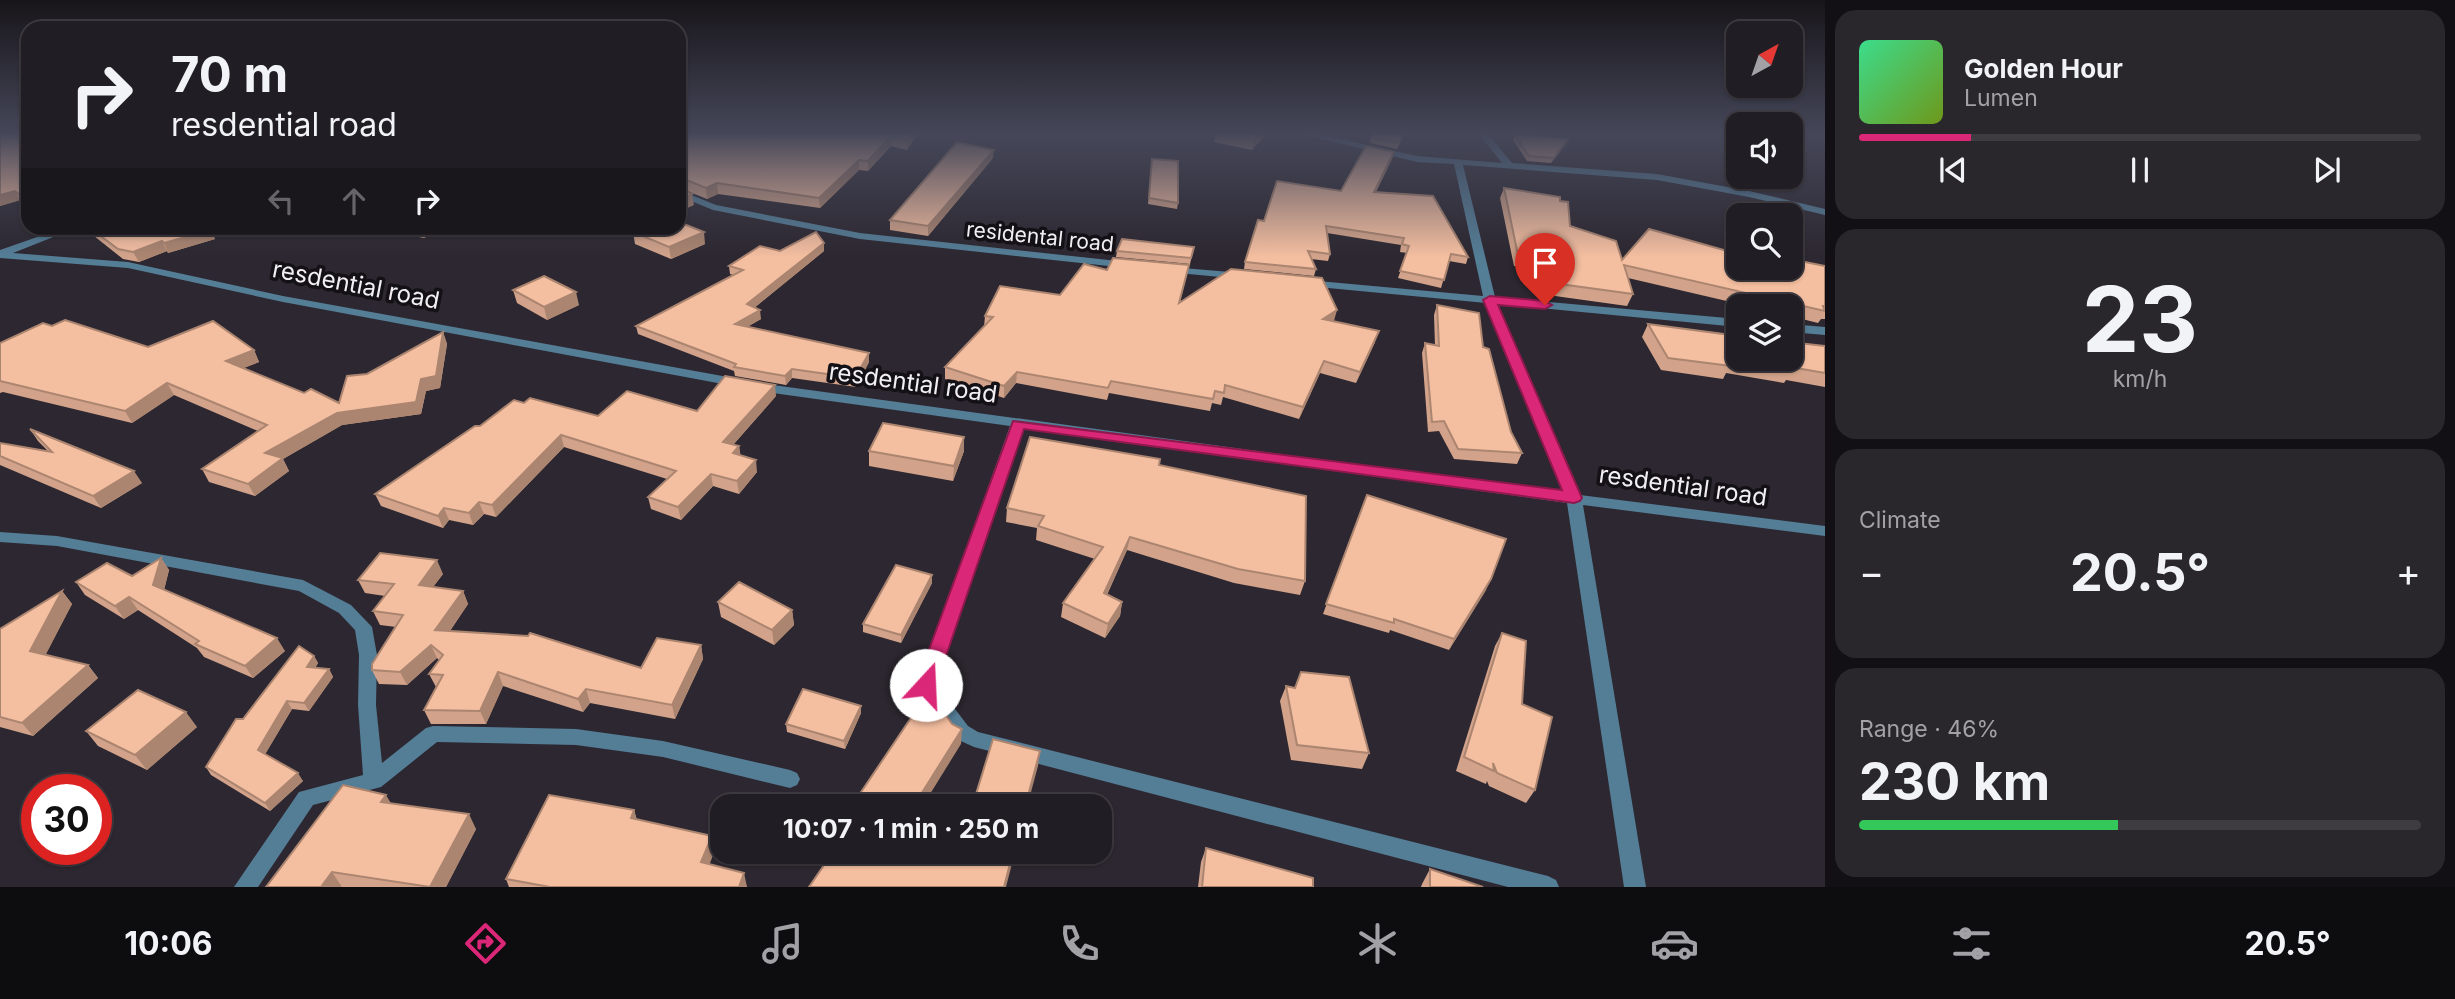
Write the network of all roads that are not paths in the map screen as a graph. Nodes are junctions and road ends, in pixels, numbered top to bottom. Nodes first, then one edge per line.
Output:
1 (1460, 174) edge
2 (1622, 174) edge
3 (686, 196) edge
4 (1825, 212) edge
5 (52, 235) edge
6 (0, 254) edge
7 (1139, 267) edge
8 (1153, 268) edge
9 (1260, 278) edge
10 (1301, 282) edge
11 (1490, 300) junction
12 (1726, 322) edge
13 (1803, 329) edge
14 (1825, 331) edge
15 (1018, 424) junction
16 (1574, 498) junction
17 (1825, 531) edge
18 (0, 537) edge
19 (790, 779) dead end
20 (374, 781) junction
21 (245, 887) edge
22 (1548, 887) edge
23 (1635, 887) edge

1 - 11 street
2 - 4 street
3 - 7 street, residental road
5 - 6 street, resdential road
6 - 15 street, resdential road
8 - 9 street
10 - 11 street
11 - 12 street
11 - 16 street
13 - 14 street
15 - 16 street, resdential road
15 - 22 street
16 - 17 street, resdential road
16 - 23 street
18 - 20 street
19 - 20 street
20 - 21 street

